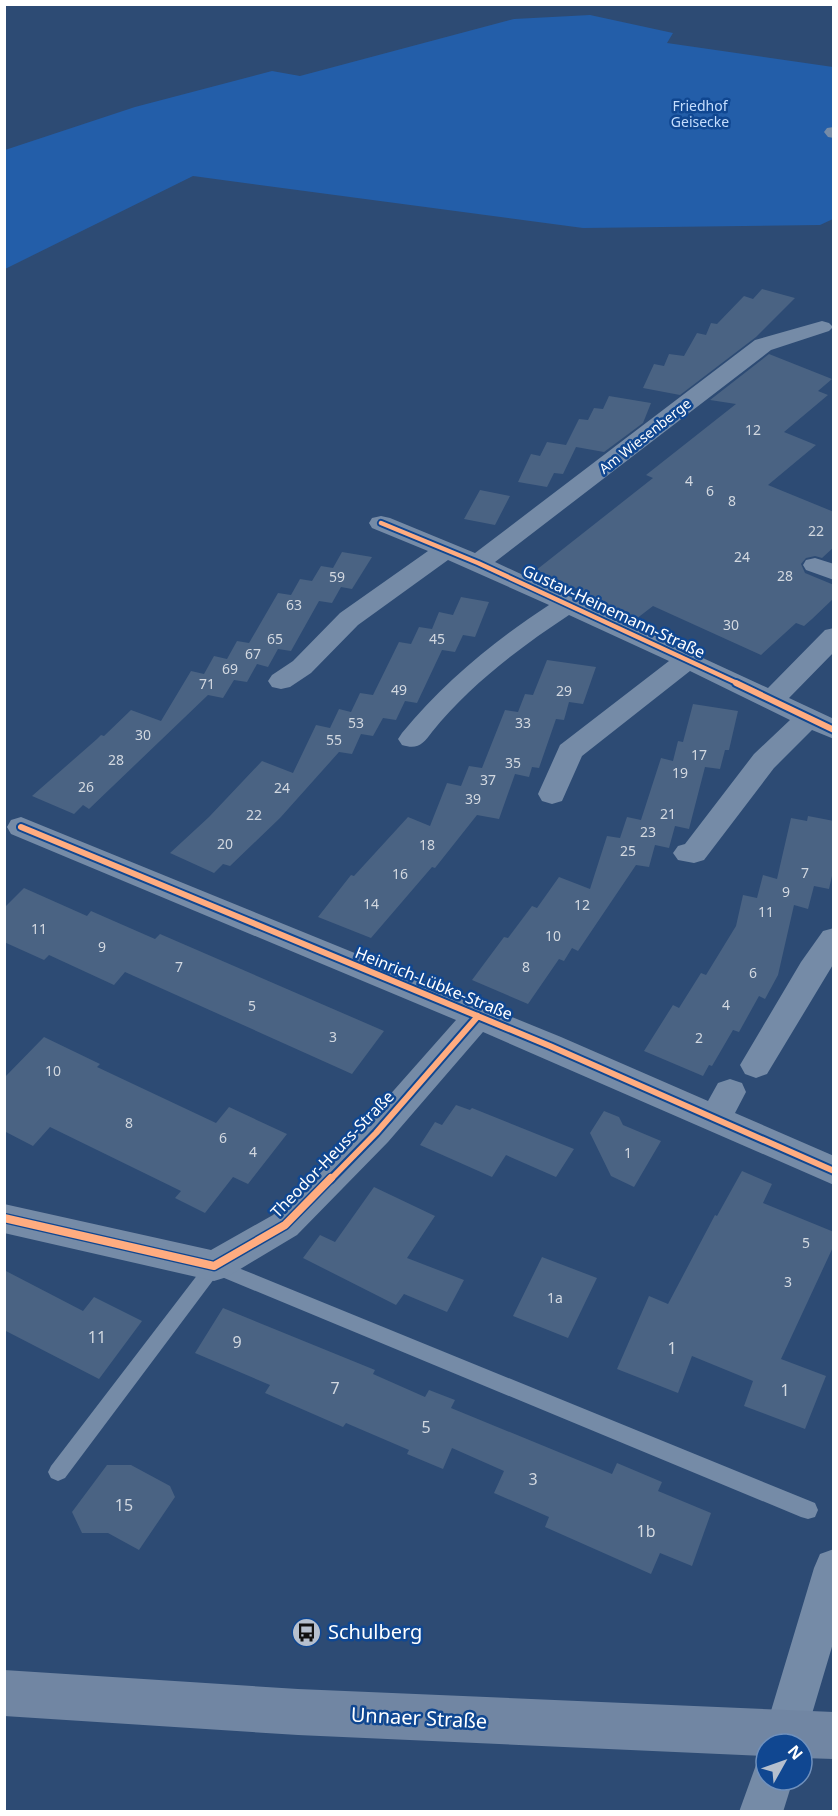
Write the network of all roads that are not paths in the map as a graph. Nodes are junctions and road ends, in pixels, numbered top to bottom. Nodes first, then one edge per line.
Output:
1 (822, 327) dead end
2 (381, 523) dead end
3 (446, 550) junction
4 (478, 563) junction
5 (567, 605) junction
6 (834, 636) edge
7 (688, 660) junction
8 (280, 681) dead end
9 (771, 700) junction
10 (808, 718) junction
11 (834, 730) edge
12 (412, 739) dead end
13 (552, 794) dead end
14 (21, 827) dead end
15 (688, 853) dead end
16 (834, 939) edge
17 (478, 1016) junction
18 (756, 1065) dead end
19 (834, 1171) edge
20 (4, 1218) edge
21 (214, 1266) junction
22 (58, 1472) dead end
23 (808, 1510) dead end
24 (834, 1568) edge
25 (4, 1694) edge
26 (786, 1732) edge
27 (834, 1736) edge
28 (754, 1737) edge
29 (814, 1737) edge
30 (767, 1792) edge
31 (761, 1812) edge

1 - 4 street, Am Wiesenberge
2 - 3 street, Gustav-Heinemann-Straße
3 - 4 street, Gustav-Heinemann-Straße
3 - 8 street
4 - 5 street, Gustav-Heinemann-Straße
5 - 7 street, Gustav-Heinemann-Straße
5 - 12 street, Gustav-Heinemann-Straße
6 - 9 street
7 - 9 street, Gustav-Heinemann-Straße
7 - 13 street, Gustav-Heinemann-Straße
9 - 10 street, Gustav-Heinemann-Straße
10 - 11 street, Gustav-Heinemann-Straße
10 - 15 street
14 - 17 street, Heinrich-Lübke-Straße
16 - 18 street
17 - 19 street, Heinrich-Lübke-Straße
17 - 21 street, Theodor-Heuss-Straße
20 - 21 street
21 - 22 lane, Theodor-Heuss-Straße
21 - 23 lane
24 - 26 street
25 - 28 main road, Unnaer Straße
27 - 29 main road, Unnaer Straße
30 - 31 street

